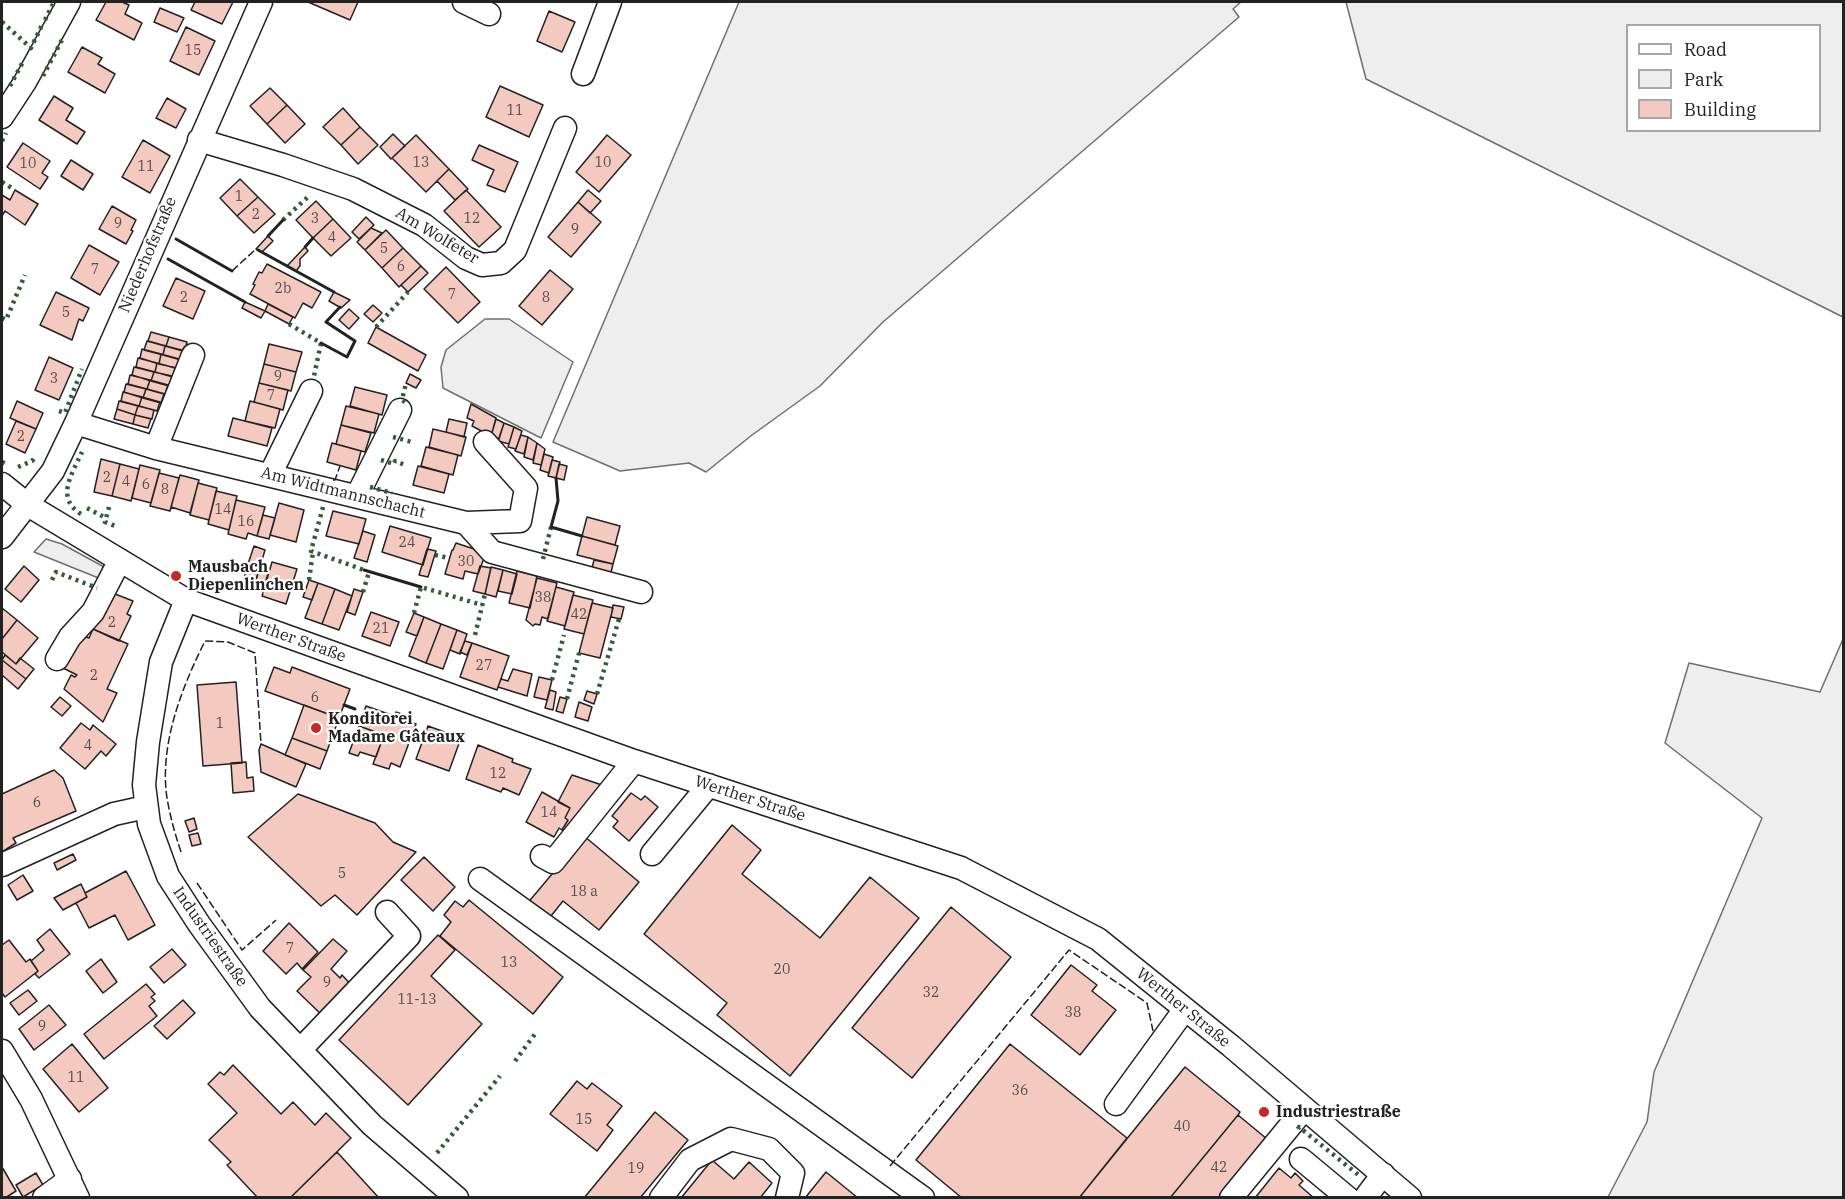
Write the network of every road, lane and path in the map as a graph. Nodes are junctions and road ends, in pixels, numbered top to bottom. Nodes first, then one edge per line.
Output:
1 (69, 2) edge
2 (261, 2) edge
3 (464, 2) edge
4 (610, 2) edge
5 (489, 14) dead end
6 (583, 74) dead end
7 (2, 117) edge
8 (565, 128) dead end
9 (199, 140) junction
10 (193, 355) dead end
11 (311, 391) dead end
12 (400, 410) dead end
13 (76, 423) junction
14 (485, 442) dead end
15 (156, 448) junction
16 (270, 475) junction
17 (2, 484) edge
18 (357, 496) junction
19 (28, 505) junction
20 (466, 523) junction
21 (2, 537) edge
22 (120, 560) junction
23 (641, 592) dead end
24 (186, 600) junction
25 (57, 659) dead end
26 (634, 761) junction
27 (709, 785) junction
28 (146, 807) junction
29 (652, 854) dead end
30 (542, 856) dead end
31 (2, 865) edge
32 (480, 879) dead end
33 (387, 912) dead end
34 (1185, 1009) junction
35 (300, 1050) junction
36 (4, 1061) edge
37 (1116, 1104) dead end
38 (1304, 1109) junction
39 (1301, 1159) dead end
40 (1383, 1174) junction
41 (74, 1188) edge
42 (44, 1197) edge
43 (457, 1197) edge
44 (660, 1197) edge
45 (787, 1197) edge
46 (923, 1197) edge
47 (1231, 1197) edge
48 (1348, 1197) edge
49 (1365, 1197) edge
50 (1410, 1197) edge

1 - 7 street
2 - 9 street, Niederhofstraße
3 - 5 street
4 - 6 street
8 - 9 street, Am Wolfeter
9 - 13 street, Niederhofstraße
10 - 15 street
11 - 16 street
12 - 18 street
13 - 15 street, Am Widtmannschacht
13 - 19 street, Niederhofstraße
14 - 20 street, Am Widtmannschacht
15 - 16 street, Am Widtmannschacht
16 - 18 street, Am Widtmannschacht
17 - 19 street, Werther Straße
18 - 20 street, Am Widtmannschacht
19 - 21 street, Niederhofstraße
19 - 22 street, Werther Straße
20 - 23 street
22 - 24 street, Werther Straße
22 - 25 street
24 - 26 street, Werther Straße
24 - 28 street, Industriestraße
26 - 27 street, Werther Straße
26 - 30 street
27 - 29 street
27 - 34 street, Werther Straße
28 - 31 street
28 - 35 street, Industriestraße
32 - 46 street
33 - 35 street
34 - 37 street
34 - 38 street, Werther Straße
35 - 43 street, Industriestraße
36 - 41 street
38 - 40 street, Werther Straße
38 - 47 street
39 - 48 street
40 - 49 street
40 - 50 street, Werther Straße
41 - 42 street
44 - 45 street

